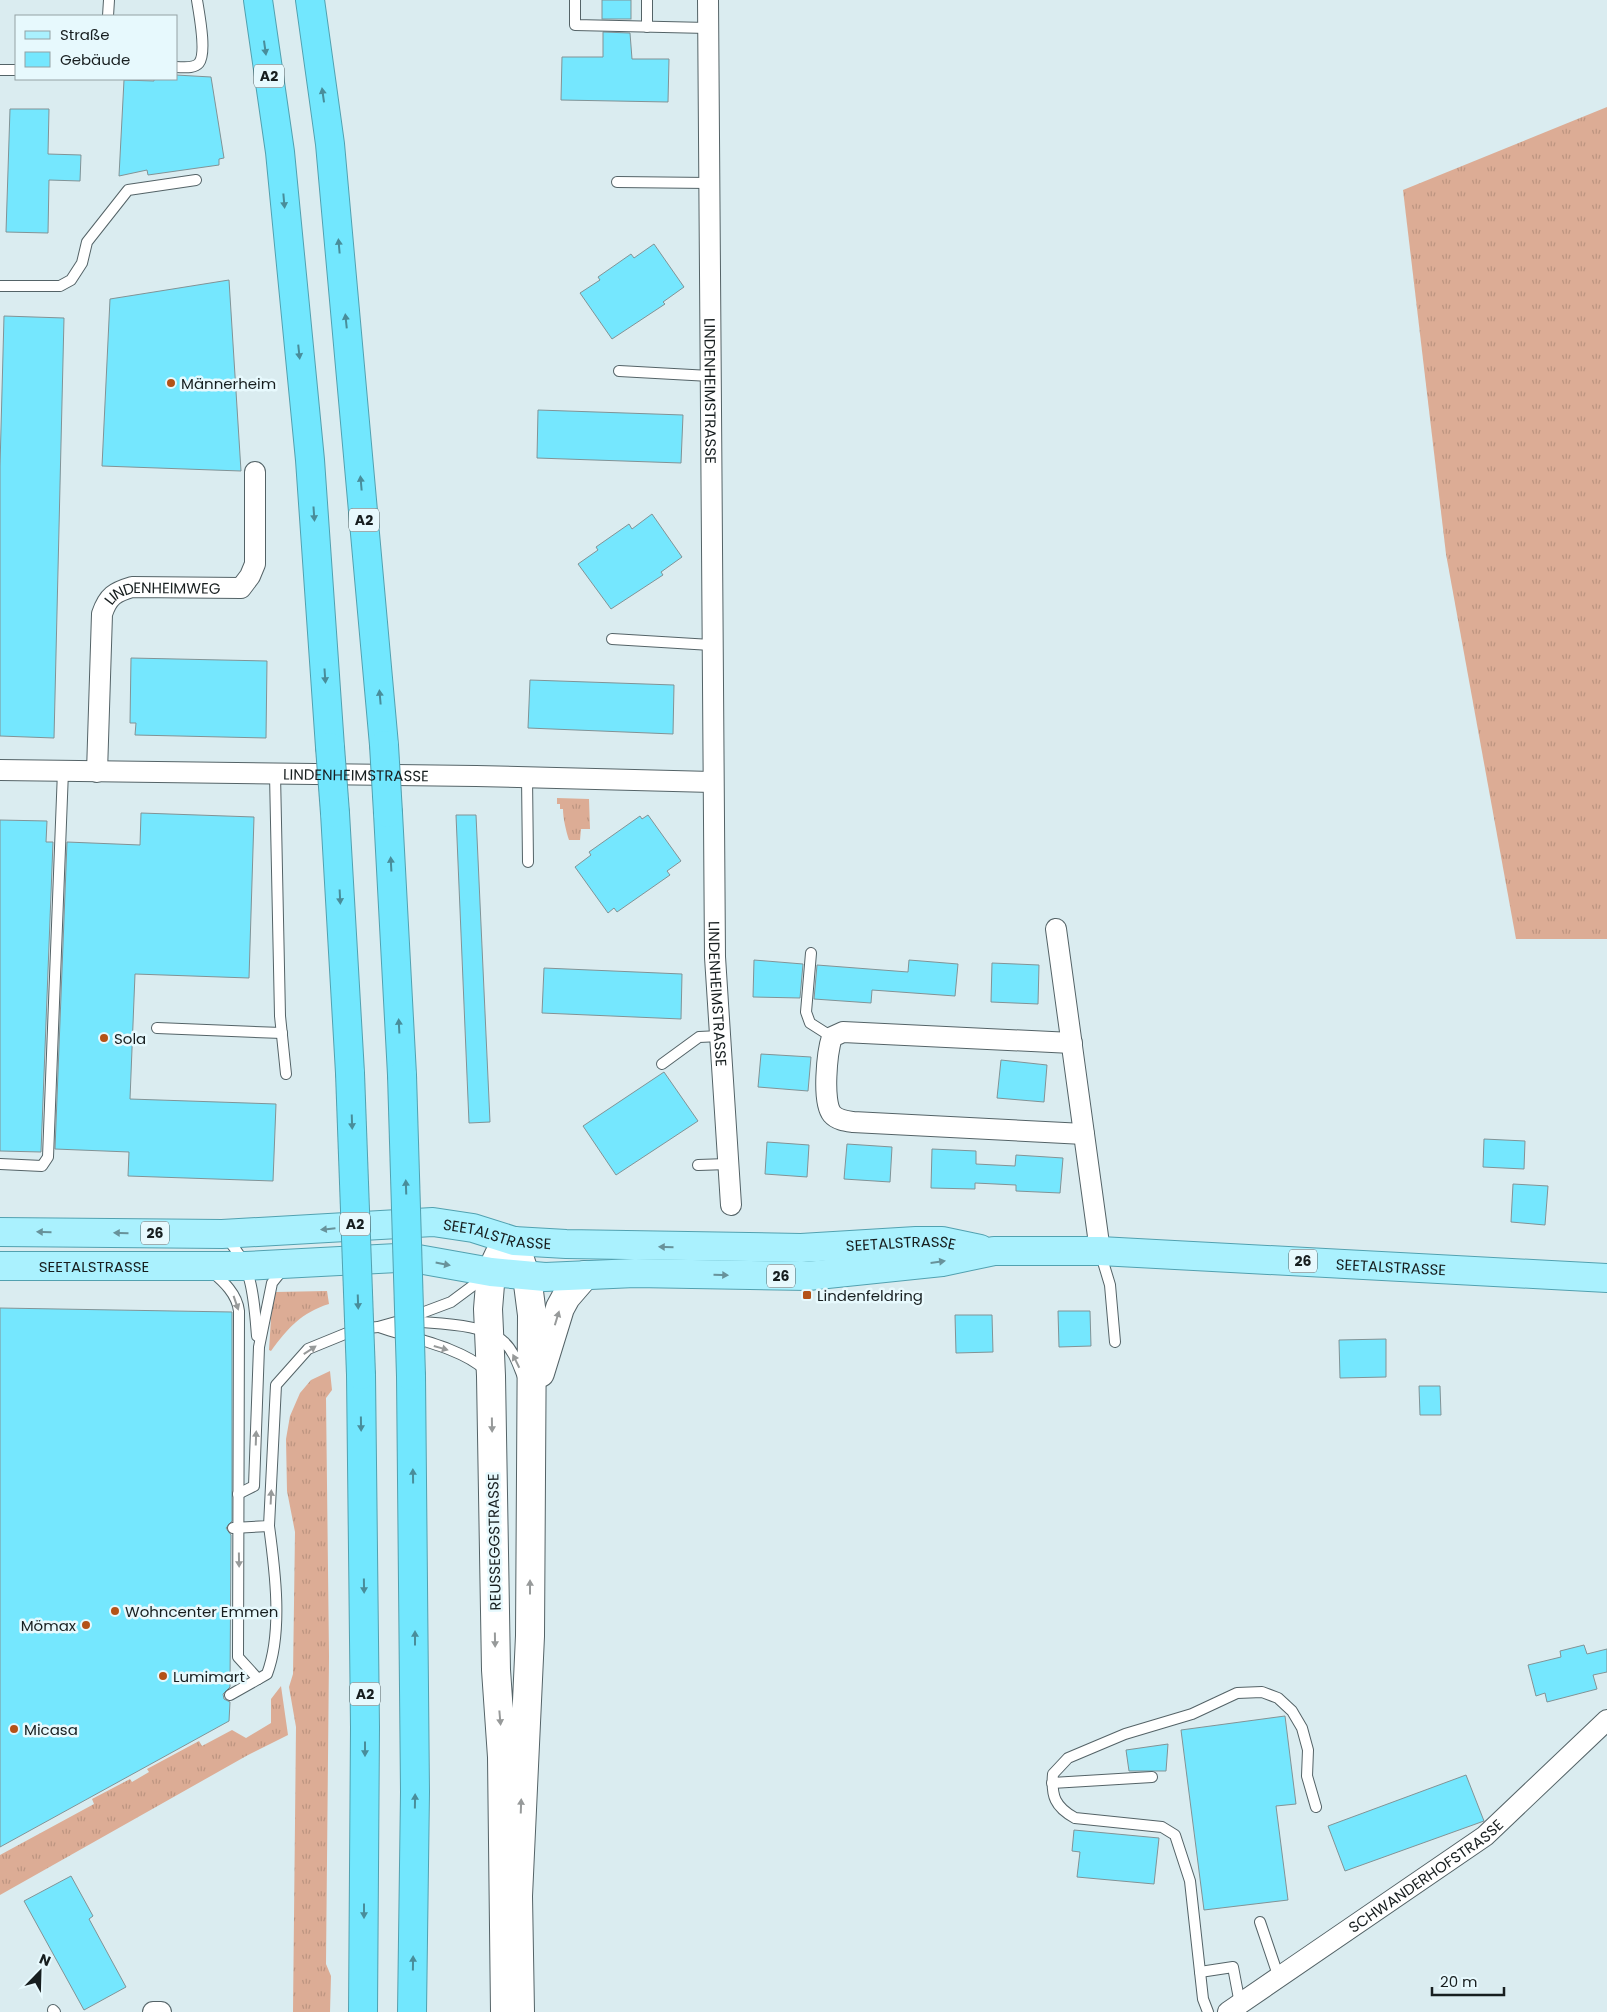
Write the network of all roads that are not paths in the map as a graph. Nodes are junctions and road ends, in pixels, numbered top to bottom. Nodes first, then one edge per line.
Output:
1 (109, 0) edge
2 (197, 0) edge
3 (258, 0) edge
4 (310, 0) edge
5 (576, 0) edge
6 (647, 0) edge
7 (708, 0) edge
8 (108, 15) edge
9 (646, 27) junction
10 (708, 28) junction
11 (178, 67) edge
12 (0, 70) edge
13 (15, 70) edge
14 (196, 180) dead end
15 (617, 182) dead end
16 (709, 183) junction
17 (0, 286) edge
18 (619, 371) dead end
19 (710, 376) junction
20 (255, 472) dead end
21 (612, 639) dead end
22 (711, 645) junction
23 (0, 770) edge
24 (63, 771) junction
25 (97, 772) junction
26 (275, 774) junction
27 (527, 778) junction
28 (712, 782) junction
29 (528, 862) dead end
30 (1056, 929) dead end
31 (811, 953) dead end
32 (157, 1028) dead end
33 (282, 1033) junction
34 (720, 1036) junction
35 (832, 1037) junction
36 (1072, 1043) junction
37 (662, 1064) dead end
38 (286, 1074) dead end
39 (1084, 1134) junction
40 (0, 1164) edge
41 (728, 1164) junction
42 (698, 1165) dead end
43 (731, 1205) dead end
44 (0, 1232) edge
45 (222, 1234) junction
46 (514, 1241) junction
47 (994, 1251) junction
48 (1100, 1251) junction
49 (290, 1262) junction
50 (0, 1266) edge
51 (246, 1266) junction
52 (206, 1267) junction
53 (491, 1272) junction
54 (525, 1275) junction
55 (585, 1275) junction
56 (1607, 1278) edge
57 (403, 1320) junction
58 (378, 1327) junction
59 (490, 1333) junction
60 (1115, 1342) dead end
61 (258, 1347) junction
62 (491, 1376) junction
63 (532, 1398) junction
64 (238, 1494) junction
65 (270, 1526) junction
66 (235, 1528) junction
67 (258, 1679) junction
68 (230, 1695) dead end
69 (1607, 1720) edge
70 (1152, 1777) dead end
71 (1052, 1783) junction
72 (1316, 1807) dead end
73 (1260, 1922) dead end
74 (1200, 1972) junction
75 (1279, 1978) junction
76 (1234, 2008) edge
77 (152, 2012) edge
78 (161, 2012) edge
79 (363, 2012) edge
80 (412, 2012) edge
81 (505, 2012) edge
82 (520, 2012) edge
83 (1208, 2012) edge

1 - 8 lane
2 - 11 lane
3 -> 79 highway, A2, bridge
80 -> 4 highway, A2, bridge
5 - 9 lane
6 - 9 lane
7 - 10 street, LINDENHEIMSTRASSE
9 - 10 lane
10 - 16 street, LINDENHEIMSTRASSE
12 - 13 lane
14 - 17 lane
15 - 16 lane
16 - 19 street, LINDENHEIMSTRASSE
18 - 19 lane
19 - 22 street, LINDENHEIMSTRASSE
20 - 25 street, LINDENHEIMWEG
21 - 22 lane
22 - 28 street, LINDENHEIMSTRASSE
23 - 24 street, LINDENHEIMSTRASSE
24 - 25 street, LINDENHEIMSTRASSE
24 - 40 lane
25 - 26 street, LINDENHEIMSTRASSE
26 - 27 street, LINDENHEIMSTRASSE
26 - 33 lane
27 - 28 street, LINDENHEIMSTRASSE
27 - 29 lane
28 - 34 street, LINDENHEIMSTRASSE
30 - 36 street
31 - 35 lane
32 - 33 lane
33 - 38 lane
34 - 37 lane
34 - 41 street, LINDENHEIMSTRASSE
35 - 36 street
35 - 39 street
36 - 39 street
39 - 48 street
41 - 42 lane
41 - 43 street, LINDENHEIMSTRASSE
45 -> 44 main road, SEETALSTRASSE / 26
46 -> 45 main road, SEETALSTRASSE / 26
45 - 51 lane
47 -> 46 main road, SEETALSTRASSE / 26
46 - 53 main road, REUSSEGGSTRASSE
46 - 54 main road
47 - 48 main road, SEETALSTRASSE / 26
55 -> 47 main road, SEETALSTRASSE / 26
48 - 56 main road, SEETALSTRASSE / 26
48 - 60 lane
49 - 51 main road, SEETALSTRASSE / 26
49 -> 53 main road, SEETALSTRASSE / 26
49 - 61 lane
50 - 52 main road, SEETALSTRASSE / 26
51 - 52 main road, SEETALSTRASSE / 26
51 - 61 lane
52 -> 64 lane
53 - 54 main road, SEETALSTRASSE / 26
53 - 57 lane
53 - 59 main road, REUSSEGGSTRASSE
54 - 55 main road, SEETALSTRASSE / 26
54 - 63 main road
63 -> 55 main road
57 - 58 lane
57 - 59 lane
58 -> 62 lane
65 -> 58 lane
59 - 62 main road, REUSSEGGSTRASSE
63 -> 59 lane
64 -> 61 lane
62 -> 81 main road, REUSSEGGSTRASSE
82 -> 63 main road
64 - 66 lane
65 - 66 lane
65 - 67 lane
66 -> 67 lane
67 - 68 lane
69 - 75 street, SCHWANDERHOFSTRASSE
70 - 71 lane
71 - 72 lane
71 - 74 lane
73 - 75 lane
74 - 76 lane
74 - 83 lane
75 - 76 street, SCHWANDERHOFSTRASSE
77 - 78 street

